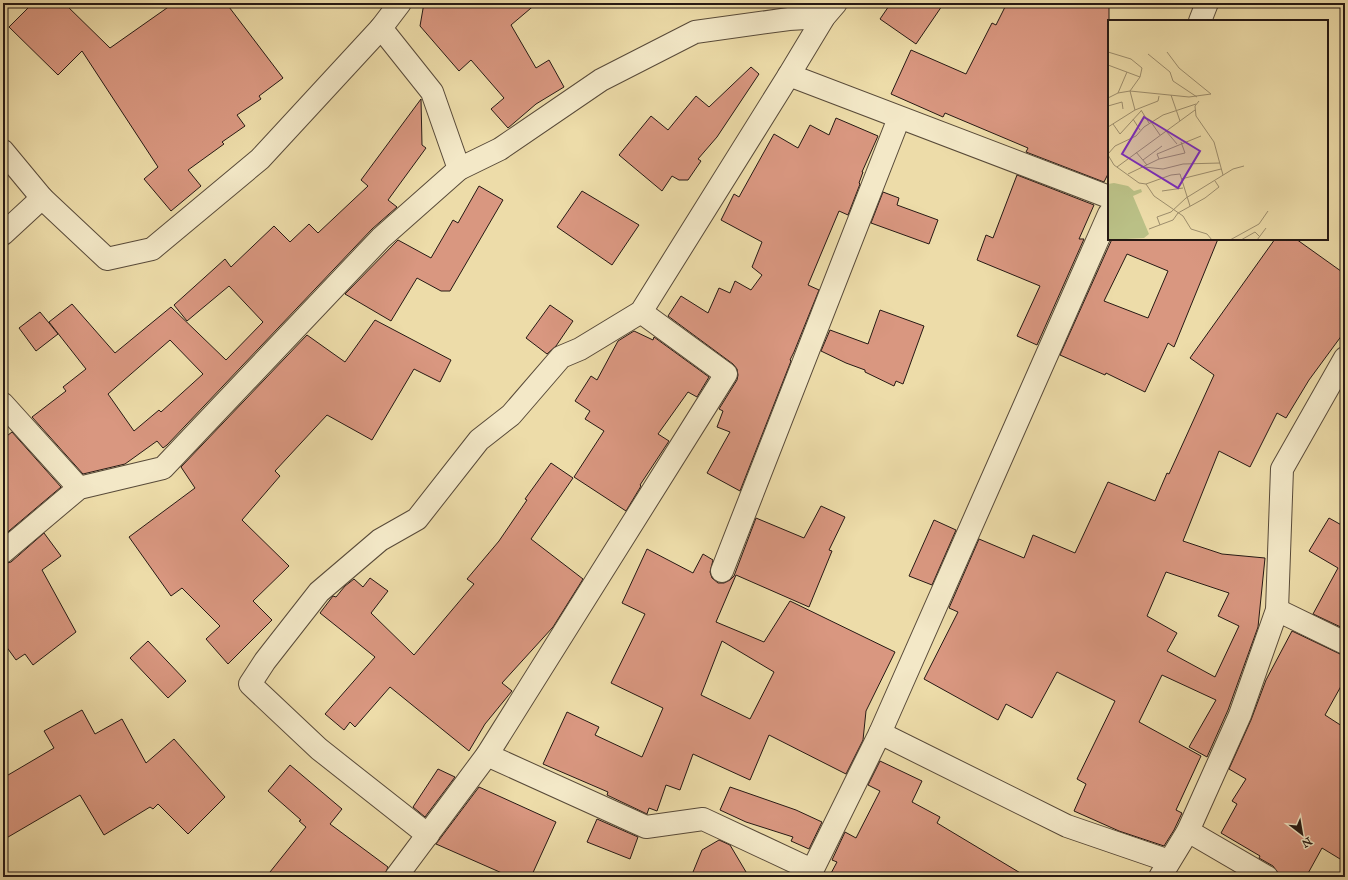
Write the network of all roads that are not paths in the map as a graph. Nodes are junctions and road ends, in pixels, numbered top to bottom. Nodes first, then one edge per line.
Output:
1 (400, 3) edge
2 (1207, 3) edge
3 (830, 10) edge
4 (1200, 20) edge
5 (381, 28) junction
6 (789, 75) junction
7 (900, 118) junction
8 (3, 151) edge
9 (458, 169) junction
10 (1108, 197) edge
11 (42, 198) junction
12 (1108, 216) edge
13 (3, 234) edge
14 (641, 312) junction
15 (1345, 358) edge
16 (3, 404) edge
17 (79, 488) junction
18 (3, 552) edge
19 (722, 571) dead end
20 (1277, 610) junction
21 (1345, 643) edge
22 (880, 734) junction
23 (487, 755) junction
24 (1188, 831) junction
25 (428, 834) junction
26 (1165, 869) edge
27 (810, 874) edge
28 (396, 877) edge
29 (1267, 877) edge

1 - 5 street
2 - 4 street
3 - 6 street
3 - 9 street
5 - 9 street
5 - 11 street
6 - 7 street
6 - 14 street
7 - 10 street
7 - 19 street
8 - 11 street
9 - 17 street
11 - 13 street
12 - 22 street
14 - 23 street
14 - 25 street
15 - 20 street
16 - 17 street
17 - 18 street
20 - 21 street
20 - 24 street
22 - 26 street
22 - 27 street
23 - 25 street
23 - 27 street
24 - 26 street
24 - 29 street
25 - 28 street

